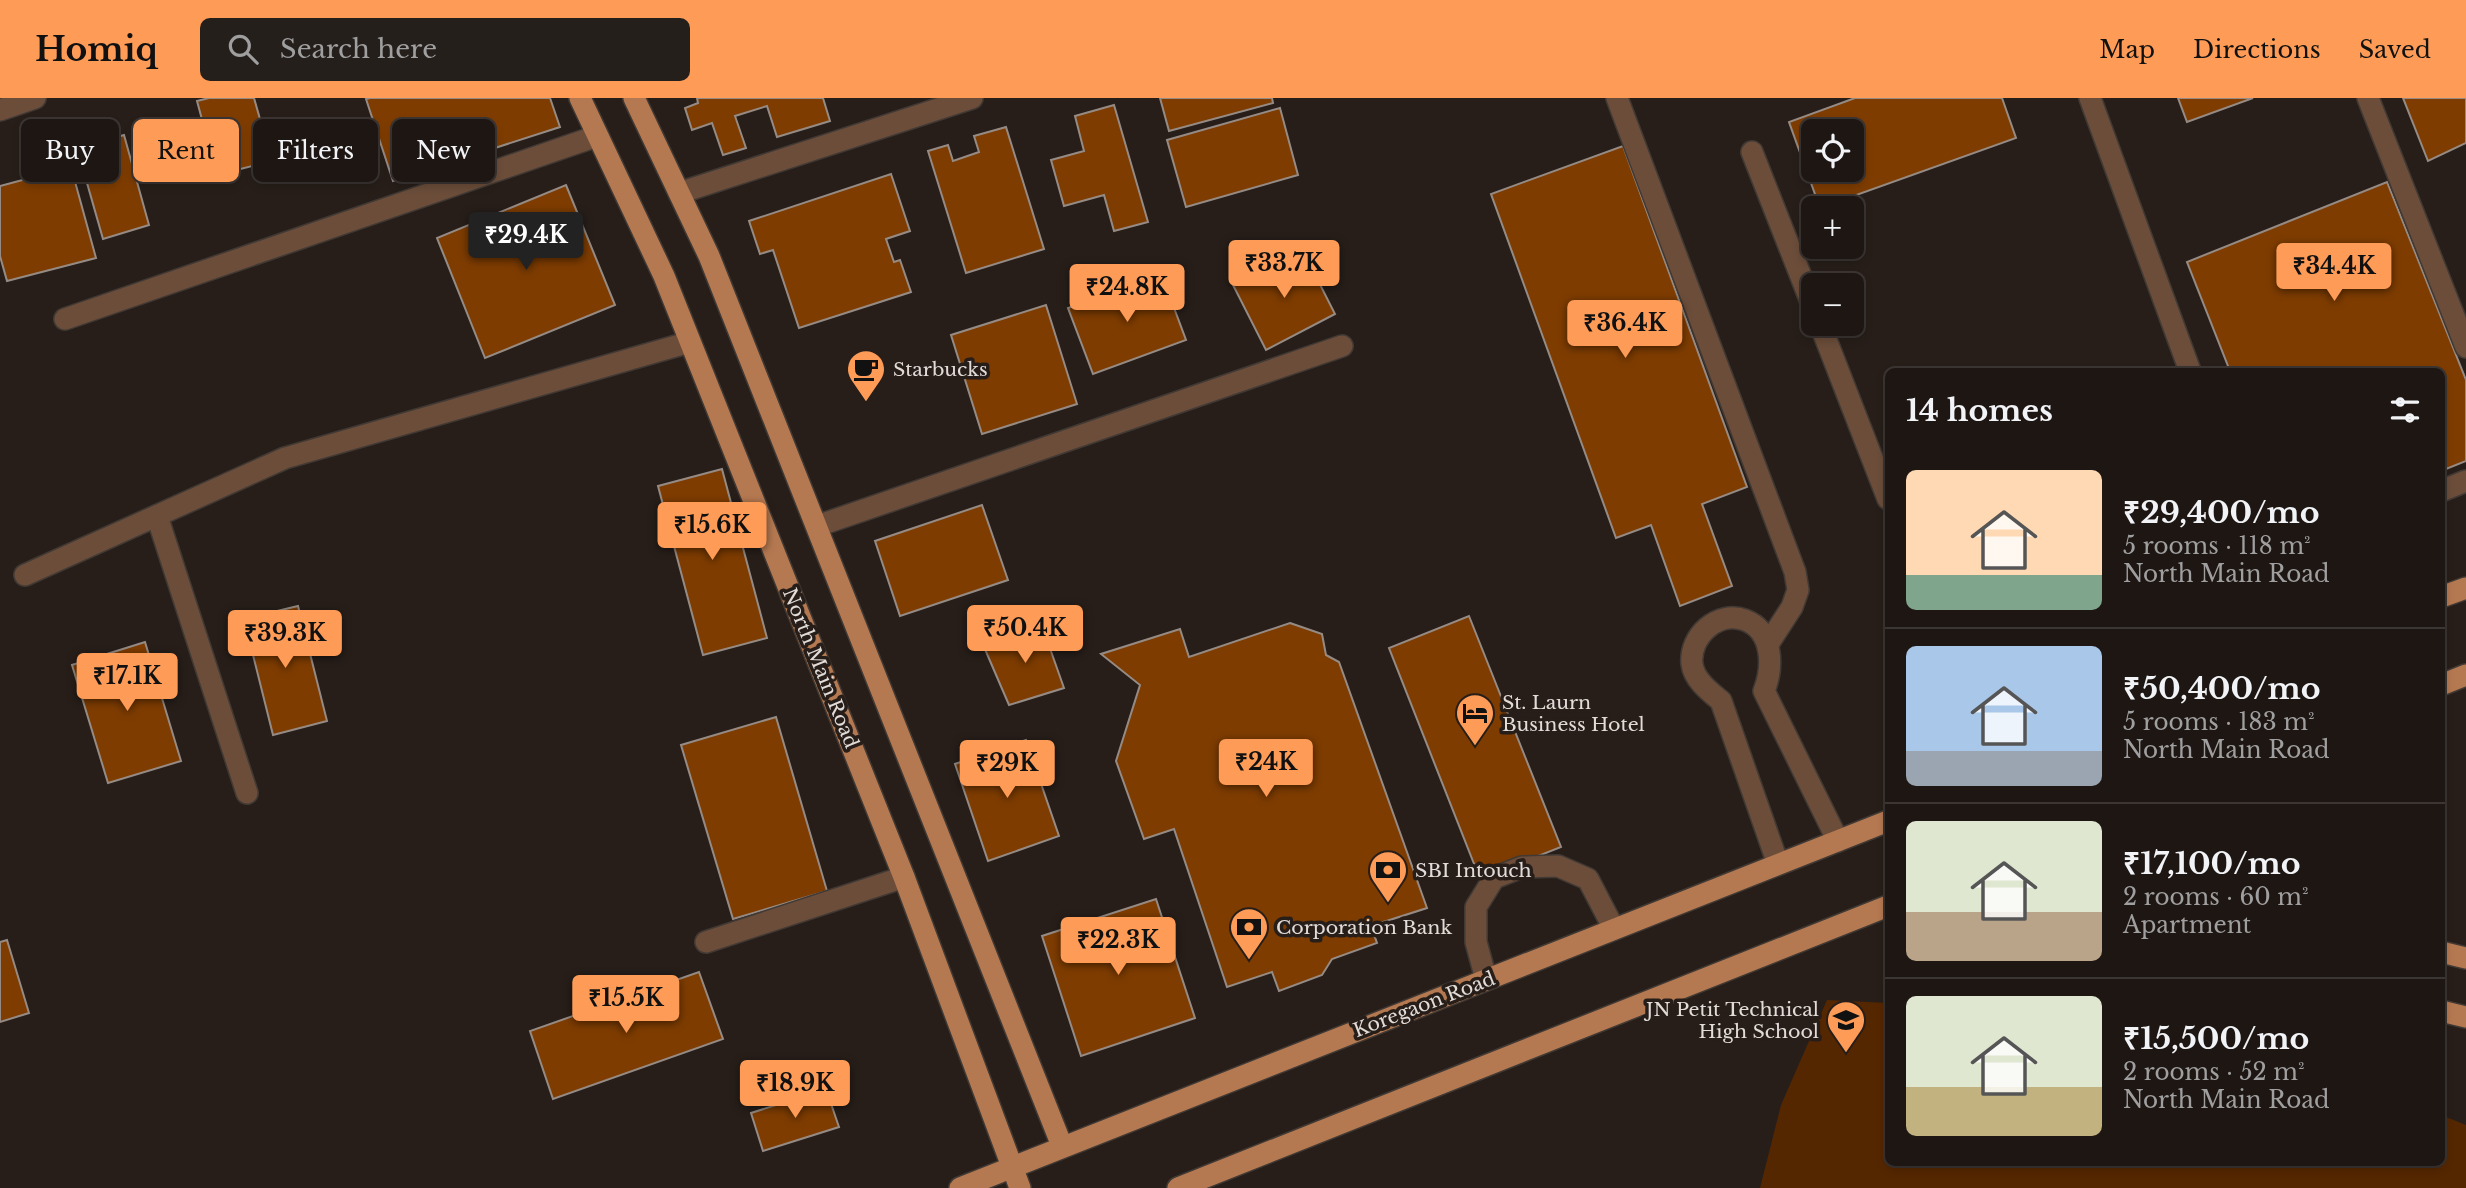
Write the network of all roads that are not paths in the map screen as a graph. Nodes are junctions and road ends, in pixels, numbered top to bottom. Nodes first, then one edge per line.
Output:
1 (35, 98) edge
2 (580, 98) edge
3 (634, 98) edge
4 (972, 98) edge
5 (1617, 98) edge
6 (2090, 98) edge
7 (2368, 98) edge
8 (0, 110) edge
9 (597, 136) junction
10 (1752, 152) dead end
11 (679, 193) junction
12 (1801, 277) edge
13 (65, 319) dead end
14 (1825, 336) edge
15 (690, 342) junction
16 (1342, 346) dead end
17 (2466, 347) edge
18 (2189, 368) edge
19 (2466, 481) edge
20 (2445, 489) edge
21 (1885, 491) edge
22 (157, 516) junction
23 (817, 526) junction
24 (25, 575) dead end
25 (2466, 587) edge
26 (2445, 595) edge
27 (1768, 644) junction
28 (2466, 675) edge
29 (2445, 683) edge
30 (247, 793) dead end
31 (1885, 822) edge
32 (1838, 841) junction
33 (1778, 864) junction
34 (904, 877) junction
35 (1885, 907) edge
36 (1614, 929) junction
37 (706, 942) dead end
38 (2445, 953) edge
39 (2466, 958) edge
40 (1486, 979) junction
41 (2445, 1012) edge
42 (2466, 1017) edge
43 (1062, 1146) junction
44 (1011, 1167) junction
45 (960, 1188) edge
46 (1020, 1188) edge
47 (1178, 1188) edge

1 - 8 street
2 - 9 main road, North Main Road
3 - 11 main road
4 - 11 street
5 - 27 street
6 - 18 street
7 - 17 street
9 - 13 street
9 - 15 main road, North Main Road
10 - 12 street
11 - 23 main road
14 - 21 street
15 - 22 street
15 - 34 main road, North Main Road
16 - 23 street
19 - 20 street
22 - 24 street
22 - 30 street
23 - 43 main road
25 - 26 main road
27 - 32 street
27 - 33 street
28 - 29 main road
31 - 32 main road, Koregaon Road
32 - 33 main road, Koregaon Road
33 - 36 main road, Koregaon Road
34 - 37 street
34 - 44 main road, North Main Road
35 - 47 main road
36 - 40 main road, Koregaon Road
36 - 40 street
38 - 39 main road
40 - 43 main road, Koregaon Road
41 - 42 main road
43 - 44 main road, Koregaon Road
44 - 45 main road, Koregaon Road
44 - 46 main road, North Main Road

